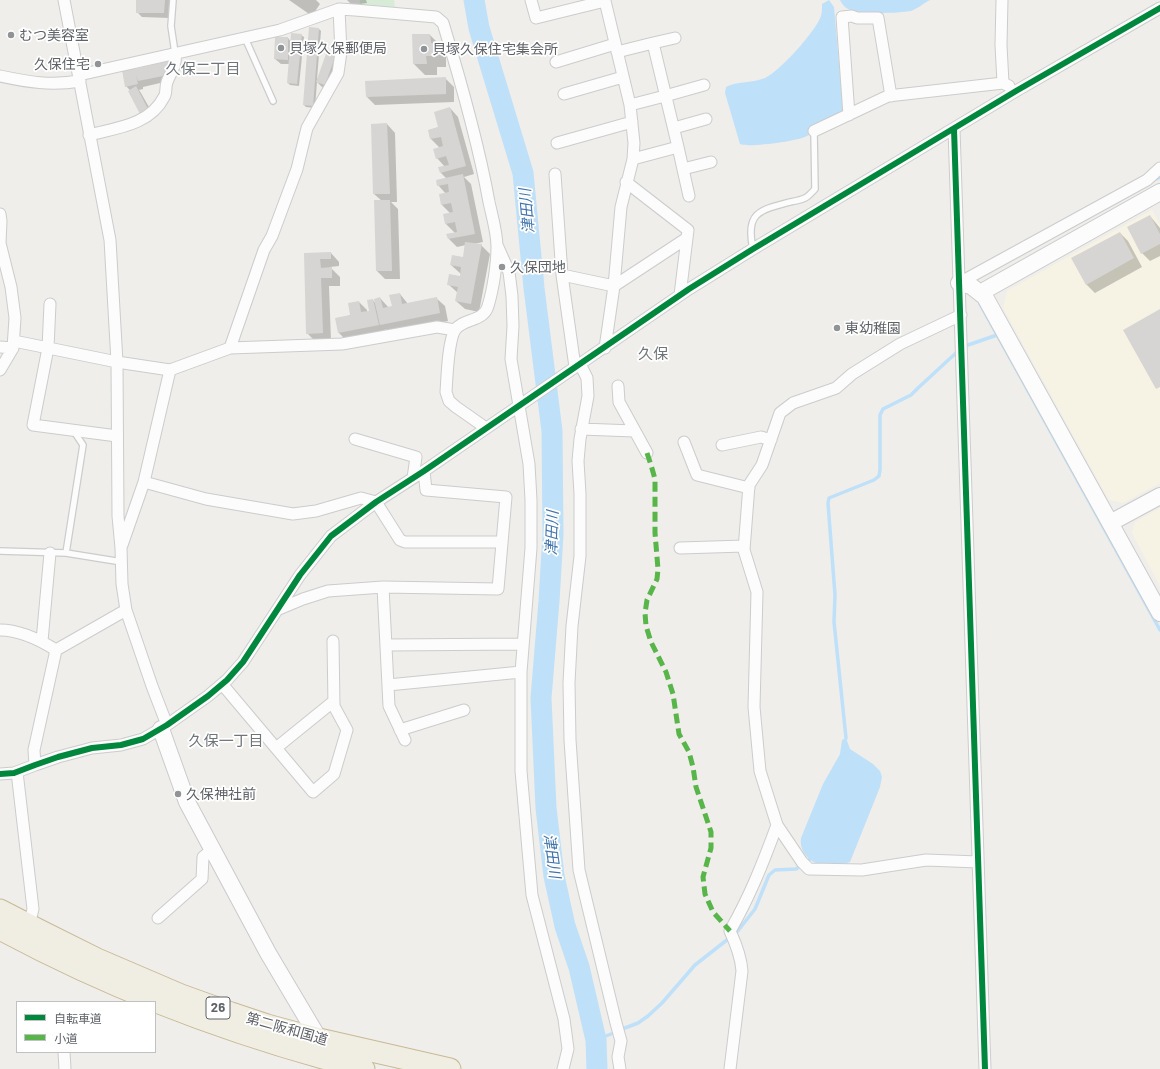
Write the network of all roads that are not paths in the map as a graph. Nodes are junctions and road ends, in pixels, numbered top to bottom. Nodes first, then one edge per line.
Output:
1 (64, 0) edge
2 (173, 0) edge
3 (531, 0) edge
4 (1002, 0) edge
5 (339, 7) junction
6 (1160, 8) edge
7 (245, 38) junction
8 (675, 38) dead end
9 (653, 43) junction
10 (616, 48) junction
11 (176, 53) junction
12 (556, 62) dead end
13 (0, 76) edge
14 (623, 77) junction
15 (79, 78) junction
16 (1003, 83) junction
17 (704, 85) dead end
18 (1016, 91) junction
19 (564, 94) dead end
20 (665, 96) junction
21 (891, 96) junction
22 (273, 101) dead end
23 (630, 105) junction
24 (849, 115) junction
25 (706, 119) dead end
26 (632, 122) junction
27 (674, 128) junction
28 (954, 129) junction
29 (814, 131) joint
30 (89, 135) junction
31 (556, 143) dead end
32 (678, 146) junction
33 (633, 158) junction
34 (711, 162) dead end
35 (1160, 168) edge
36 (683, 169) junction
37 (555, 174) dead end
38 (626, 182) junction
39 (1160, 192) edge
40 (689, 196) dead end
41 (0, 214) edge
42 (687, 238) junction
43 (497, 245) junction
44 (753, 249) junction
45 (562, 275) junction
46 (959, 283) junction
47 (614, 286) junction
48 (980, 293) junction
49 (680, 295) junction
50 (50, 304) dead end
51 (961, 315) junction
52 (455, 330) junction
53 (13, 345) junction
54 (0, 347) edge
55 (48, 348) junction
56 (230, 348) junction
57 (605, 348) junction
58 (117, 362) junction
59 (577, 366) junction
60 (0, 370) edge
61 (170, 370) junction
62 (618, 386) dead end
63 (519, 405) junction
64 (486, 428) junction
65 (581, 429) junction
66 (72, 430) junction
67 (634, 431) junction
68 (117, 436) junction
69 (355, 439) dead end
70 (771, 440) junction
71 (684, 442) dead end
72 (722, 445) dead end
73 (647, 453) dead end
74 (424, 471) junction
75 (413, 478) junction
76 (144, 482) junction
77 (748, 488) junction
78 (1160, 496) edge
79 (376, 502) junction
80 (1110, 523) junction
81 (502, 542) junction
82 (744, 546) junction
83 (121, 548) junction
84 (680, 548) dead end
85 (0, 551) edge
86 (50, 553) junction
87 (66, 554) junction
88 (122, 562) junction
89 (383, 587) junction
90 (279, 609) junction
91 (126, 610) junction
92 (1160, 613) edge
93 (0, 630) edge
94 (42, 641) junction
95 (332, 641) dead end
96 (523, 644) junction
97 (386, 645) junction
98 (56, 650) junction
99 (521, 672) junction
100 (222, 684) junction
101 (388, 685) junction
102 (334, 701) junction
103 (464, 710) dead end
104 (164, 727) junction
105 (400, 730) junction
106 (406, 740) dead end
107 (276, 748) junction
108 (34, 765) junction
109 (17, 772) junction
110 (0, 774) edge
111 (777, 825) junction
112 (213, 850) junction
113 (978, 862) junction
114 (0, 910) edge
115 (158, 918) dead end
116 (29, 925) junction
117 (0, 929) edge
118 (155, 1001) edge
119 (156, 1001) edge
120 (319, 1039) junction
121 (64, 1053) edge
122 (334, 1065) edge
123 (65, 1069) edge
124 (364, 1069) edge
125 (450, 1069) edge
126 (563, 1069) edge
127 (620, 1069) edge
128 (730, 1069) edge
129 (985, 1069) edge

1 - 15 street
2 - 11 lane
3 - 10 street
4 - 16 street
5 - 7 street
5 - 43 street
5 - 56 street
6 - 18 street
7 - 11 street
7 - 22 lane
8 - 9 street
9 - 10 street
9 - 20 street
10 - 12 street
10 - 14 street
11 - 15 street
11 - 30 street
13 - 15 street
14 - 19 street
14 - 23 street
15 - 30 street
16 - 18 street
16 - 21 street
17 - 20 street
18 - 28 street
20 - 23 street
20 - 27 street
21 - 24 street
21 - 24 street
23 - 26 street
24 - 29 street
25 - 27 street
26 - 31 street
26 - 33 street
27 - 32 street
28 - 44 street
28 - 46 street
29 - 44 lane
30 - 58 street
32 - 33 street
32 - 36 street
33 - 38 street
34 - 36 street
35 - 46 street
36 - 40 street
37 - 45 street
38 - 42 street
38 - 47 street
39 - 48 street
41 - 53 street
42 - 47 street
42 - 49 street
43 - 52 street
43 - 63 street
44 - 49 street
45 - 47 street
45 - 59 street
46 - 48 street
46 - 51 street
47 - 57 street
48 - 80 street
49 - 57 street
50 - 55 street
51 - 70 street
51 - 113 street
52 - 56 street
52 - 64 street
53 - 54 street
53 - 55 street
53 - 60 street
55 - 58 street
55 - 66 street
56 - 61 street
57 - 59 street
58 - 61 street
58 - 68 street
59 - 63 street
59 - 65 street
61 - 76 street
62 - 67 street
63 - 64 street
63 - 96 street
64 - 74 street
65 - 67 street
65 - 127 street
66 - 68 street
66 - 87 lane
67 - 73 street
68 - 83 street
69 - 75 street
70 - 72 street
70 - 77 street
71 - 77 street
74 - 75 street
74 - 81 street
75 - 79 street
76 - 79 street
76 - 83 street
77 - 82 street
78 - 80 street
79 - 81 street
79 - 90 street
80 - 92 street
81 - 89 street
82 - 84 street
82 - 111 street
83 - 88 street
85 - 86 lane
86 - 87 lane
86 - 94 street
87 - 88 lane
88 - 91 street
89 - 90 street
89 - 97 street
90 - 100 street
91 - 98 street
91 - 104 street
93 - 94 street
94 - 98 street
95 - 102 street
96 - 97 street
96 - 99 street
97 - 101 street
98 - 108 street
99 - 101 street
99 - 126 street
100 - 104 street
100 - 107 street
101 - 105 street
102 - 107 street
102 - 107 street
103 - 105 street
104 - 108 street
104 - 112 street
105 - 106 street
108 - 109 street
109 - 110 street
109 - 116 street
111 - 113 street
111 - 128 street
112 - 115 street
112 - 120 street
113 - 129 street
114 - 116 highway, 第二阪和国道 / 26
116 - 120 highway, 第二阪和国道 / 26
117 - 118 highway, 第二阪和国道 / 26
119 - 122 highway, 第二阪和国道 / 26
120 - 122 street
120 - 125 highway, 第二阪和国道 / 26
121 - 123 street
122 - 124 highway, 第二阪和国道 / 26

